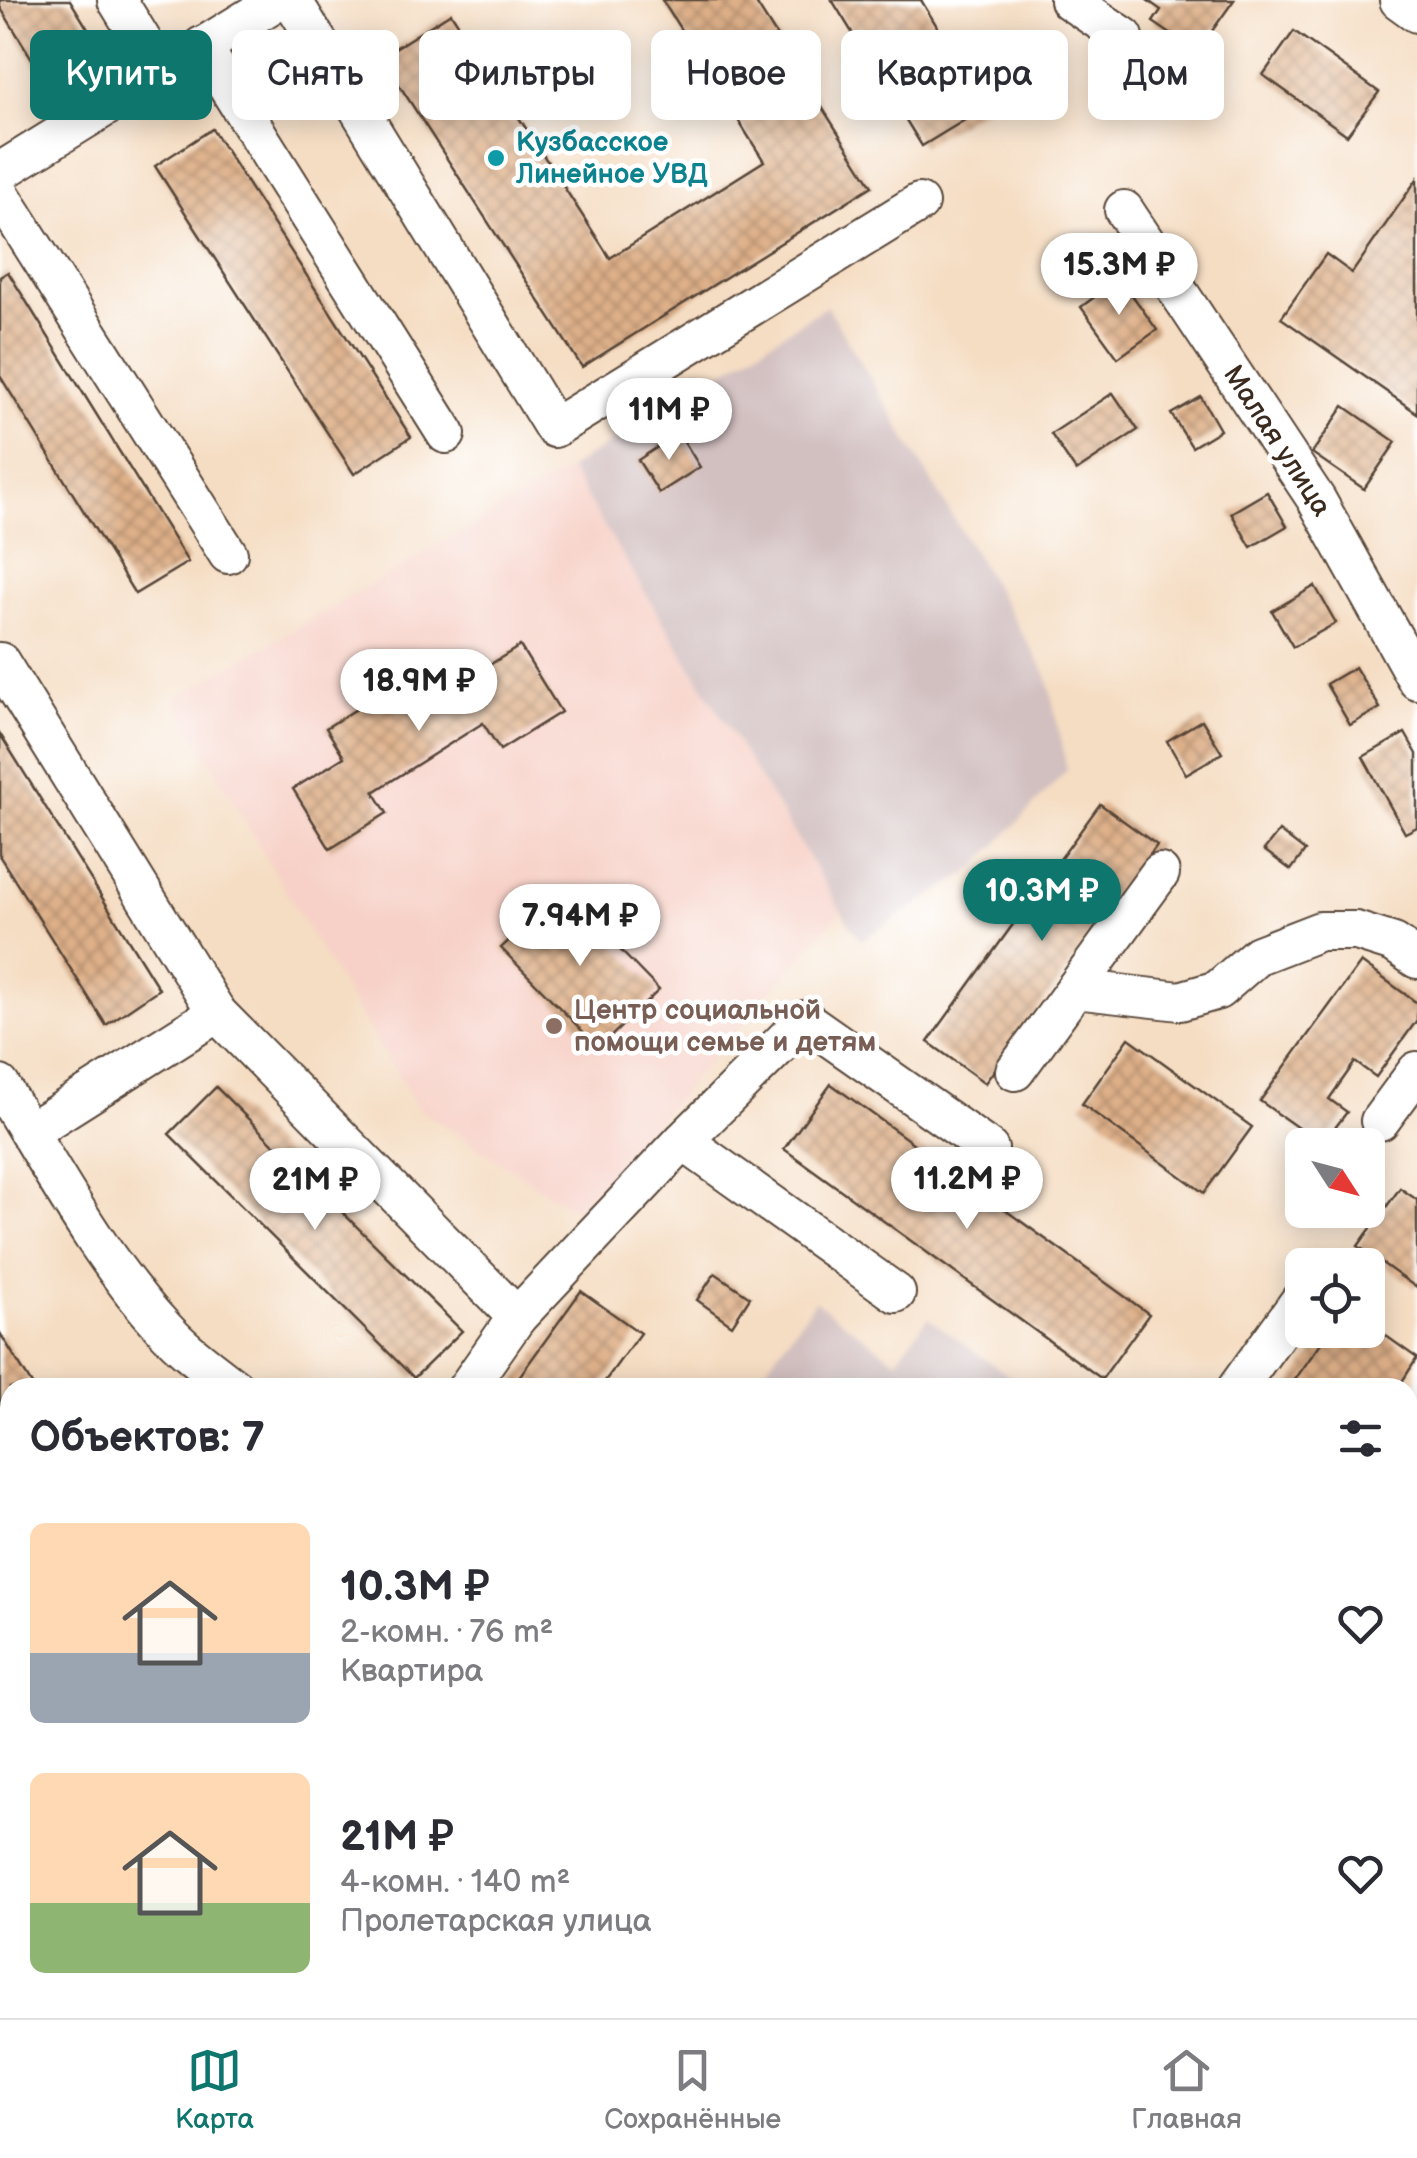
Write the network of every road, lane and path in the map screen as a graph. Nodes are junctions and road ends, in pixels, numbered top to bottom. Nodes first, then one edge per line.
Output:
1 (117, 0) edge
2 (278, 0) edge
3 (292, 0) edge
4 (1070, 0) edge
5 (1399, 0) edge
6 (1417, 13) edge
7 (135, 30) edge
8 (1114, 30) edge
9 (212, 40) edge
10 (212, 62) edge
11 (84, 120) edge
12 (0, 172) edge
13 (0, 194) edge
14 (919, 203) dead end
15 (1124, 210) dead end
16 (446, 434) dead end
17 (228, 554) dead end
18 (0, 662) edge
19 (1417, 680) edge
20 (1160, 873) dead end
21 (1417, 960) edge
22 (1075, 989) junction
23 (217, 1013) junction
24 (1015, 1071) dead end
25 (1417, 1071) edge
26 (0, 1084) edge
27 (1380, 1121) dead end
28 (30, 1132) junction
29 (683, 1142) junction
30 (989, 1149) dead end
31 (896, 1293) dead end
32 (517, 1317) junction
33 (1285, 1322) edge
34 (222, 1378) edge
35 (473, 1378) edge
36 (1245, 1378) edge

1 - 7 street
2 - 9 street
3 - 14 street
4 - 8 street
5 - 6 street
10 - 16 street
11 - 12 street
13 - 17 street
15 - 19 street, Малая улица
18 - 23 street
20 - 22 street
21 - 22 street
22 - 24 street
23 - 28 street
23 - 32 street
25 - 27 street
26 - 28 street
28 - 34 street
29 - 30 street
29 - 31 street
29 - 32 street
32 - 35 street
33 - 36 street

